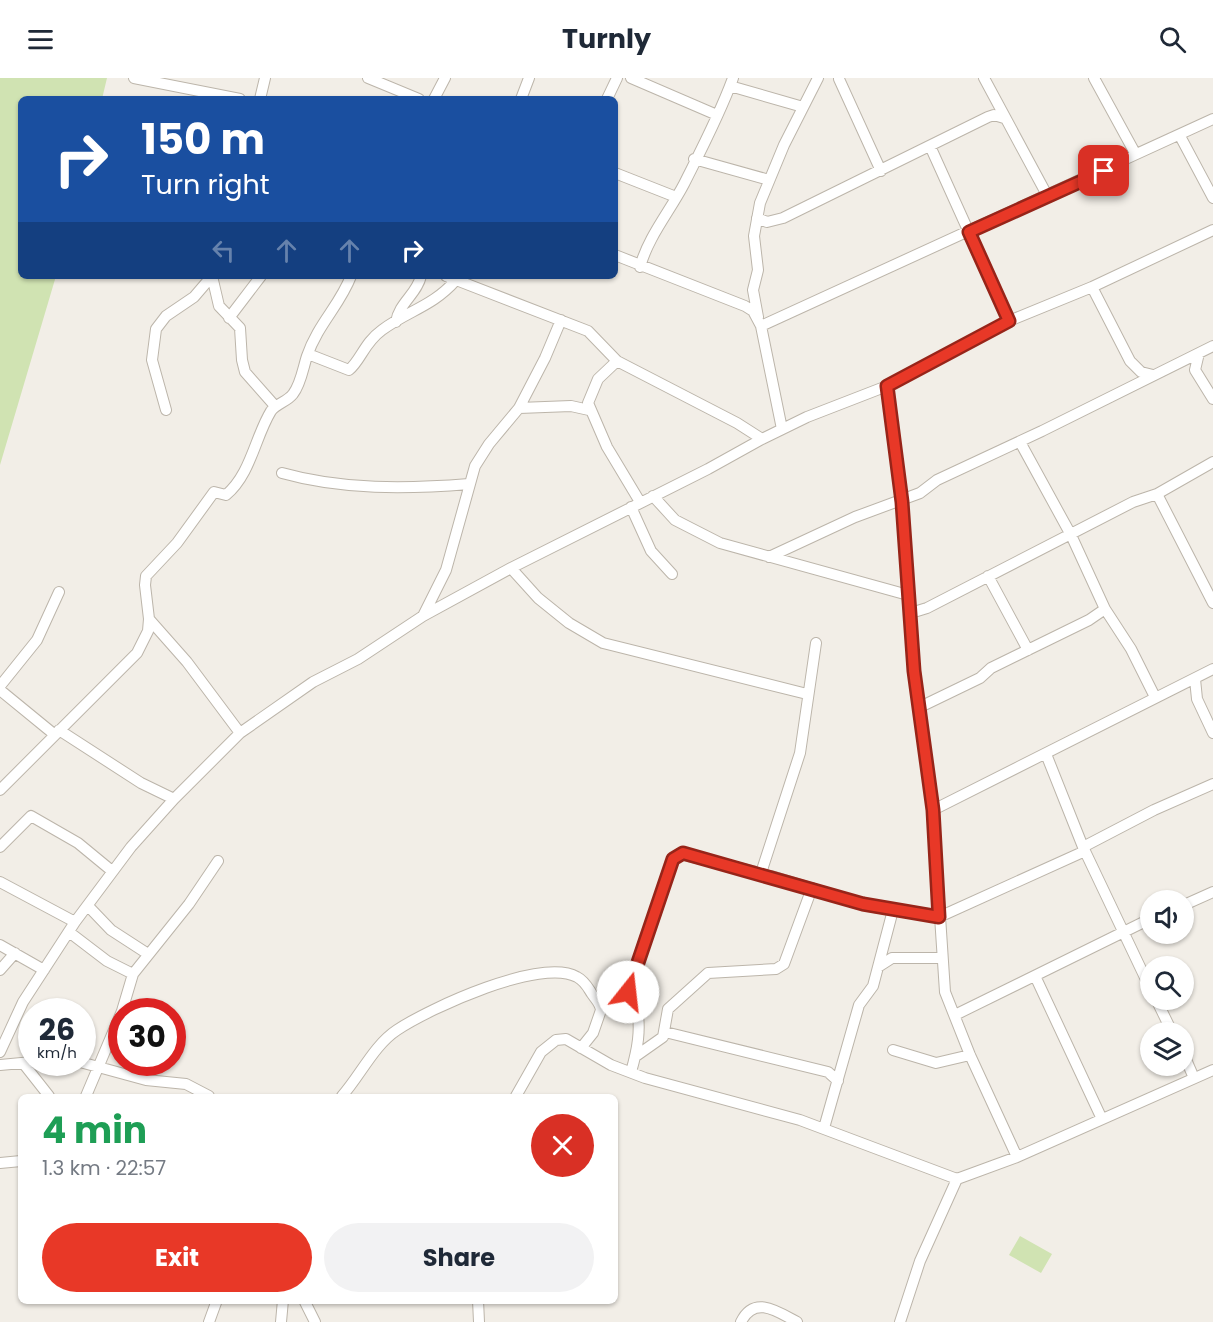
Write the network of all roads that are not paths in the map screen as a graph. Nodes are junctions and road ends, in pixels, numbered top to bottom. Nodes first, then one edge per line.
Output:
1 (134, 78) edge
2 (265, 78) edge
3 (368, 78) edge
4 (445, 78) edge
5 (529, 78) edge
6 (617, 78) edge
7 (631, 78) edge
8 (984, 78) edge
9 (1094, 78) edge
10 (841, 79) edge
11 (817, 80) edge
12 (731, 82) edge
13 (225, 96) edge
14 (261, 96) edge
15 (412, 96) edge
16 (436, 96) edge
17 (522, 96) edge
18 (608, 96) edge
19 (993, 97) junction
20 (803, 107) junction
21 (717, 116) junction
22 (988, 117) junction
23 (1004, 118) junction
24 (1213, 119) edge
25 (1180, 136) junction
26 (930, 146) junction
27 (1135, 153) junction
28 (694, 159) junction
29 (881, 171) junction
30 (618, 174) edge
31 (769, 180) junction
32 (1047, 195) junction
33 (676, 197) junction
34 (1213, 198) edge
35 (757, 218) junction
36 (1213, 230) edge
37 (969, 232) junction
38 (618, 256) edge
39 (640, 267) junction
40 (209, 279) edge
41 (213, 279) edge
42 (259, 279) edge
43 (350, 279) edge
44 (420, 279) edge
45 (450, 279) edge
46 (454, 279) edge
47 (1092, 287) junction
48 (229, 318) junction
49 (561, 320) junction
50 (1009, 321) junction
51 (396, 322) junction
52 (760, 322) junction
53 (1213, 346) edge
54 (1199, 353) junction
55 (308, 354) junction
56 (617, 361) junction
57 (1130, 361) junction
58 (1177, 363) junction
59 (1195, 370) junction
60 (1153, 375) junction
61 (887, 386) junction
62 (1128, 388) junction
63 (1213, 399) edge
64 (275, 406) junction
65 (519, 408) junction
66 (166, 410) dead end
67 (589, 410) junction
68 (782, 429) junction
69 (762, 439) junction
70 (1020, 442) junction
71 (1213, 462) edge
72 (282, 473) dead end
73 (469, 484) junction
74 (1157, 494) junction
75 (653, 496) junction
76 (902, 502) junction
77 (635, 504) junction
78 (1071, 535) junction
79 (769, 557) junction
80 (511, 568) junction
81 (672, 574) dead end
82 (988, 576) junction
83 (59, 592) dead end
84 (908, 596) junction
85 (1213, 603) edge
86 (1105, 609) junction
87 (910, 610) junction
88 (423, 616) junction
89 (149, 619) junction
90 (816, 643) dead end
91 (1028, 650) junction
92 (1213, 669) edge
93 (1195, 679) junction
94 (0, 688) edge
95 (1175, 688) junction
96 (807, 694) junction
97 (1155, 697) junction
98 (1197, 699) junction
99 (920, 707) junction
100 (57, 733) junction
101 (240, 733) junction
102 (1213, 733) edge
103 (1046, 754) junction
104 (1213, 784) edge
105 (0, 790) edge
106 (174, 799) junction
107 (933, 810) junction
108 (0, 847) edge
109 (1084, 849) junction
110 (218, 861) dead end
111 (112, 871) junction
112 (761, 873) junction
113 (0, 882) edge
114 (812, 888) junction
115 (1212, 894) edge
116 (1194, 901) edge
117 (87, 906) junction
118 (892, 910) junction
119 (939, 917) junction
120 (1140, 923) edge
121 (72, 927) junction
122 (1123, 931) junction
123 (0, 945) edge
124 (15, 953) junction
125 (148, 954) junction
126 (942, 958) junction
127 (878, 967) junction
128 (1140, 967) edge
129 (0, 970) edge
130 (44, 970) junction
131 (133, 974) junction
132 (1036, 978) junction
133 (126, 998) edge
134 (955, 1015) junction
135 (665, 1032) junction
136 (108, 1045) edge
137 (581, 1048) junction
138 (894, 1050) dead end
139 (0, 1052) edge
140 (970, 1054) junction
141 (636, 1056) junction
142 (18, 1063) edge
143 (0, 1065) edge
144 (96, 1066) edge
145 (99, 1067) junction
146 (1213, 1070) edge
147 (631, 1072) junction
148 (36, 1076) edge
149 (1194, 1078) joint
150 (838, 1081) junction
151 (48, 1094) edge
152 (87, 1094) edge
153 (205, 1094) edge
154 (346, 1094) edge
155 (517, 1094) edge
156 (1101, 1117) junction
157 (824, 1128) junction
158 (1017, 1157) junction
159 (18, 1161) edge
160 (0, 1163) edge
161 (957, 1179) junction
162 (216, 1304) edge
163 (283, 1304) edge
164 (306, 1304) edge
165 (478, 1304) edge
166 (209, 1322) edge
167 (281, 1322) edge
168 (315, 1322) edge
169 (479, 1322) edge
170 (741, 1322) edge
171 (797, 1322) edge
172 (900, 1322) edge

1 - 13 street
2 - 14 street
3 - 15 street
4 - 16 street
5 - 17 street
6 - 18 street
7 - 21 street
8 - 19 street
9 - 27 street
10 - 11 street
10 - 29 street
11 - 20 street
12 - 20 street
12 - 21 street
19 - 22 street
19 - 23 street
20 - 31 street
21 - 28 street
22 - 23 street
22 - 26 street
23 - 32 street
24 - 25 street
25 - 27 street
25 - 34 street
26 - 29 street
26 - 37 street
27 - 32 street
28 - 31 street
28 - 33 street
29 - 35 street
30 - 33 street
31 - 35 street
32 - 37 street
33 - 39 street
35 - 52 street
36 - 47 street
37 - 50 street
37 - 52 street
38 - 39 street
39 - 52 street
40 - 66 street
41 - 48 street
42 - 48 street
43 - 55 street
44 - 51 street
45 - 51 street
46 - 49 street
47 - 50 street
47 - 57 street
48 - 64 street
49 - 56 street
49 - 65 street
50 - 61 street
51 - 55 street
52 - 68 street
53 - 54 street
54 - 58 street
54 - 59 street
55 - 64 street
56 - 67 street
56 - 69 street
57 - 60 street
57 - 62 street
58 - 59 street
58 - 60 street
59 - 63 street
60 - 62 street
61 - 68 street
61 - 76 street
62 - 70 street
64 - 89 street
65 - 67 street
65 - 73 street
67 - 77 street
68 - 69 street
69 - 75 street
70 - 76 street
70 - 78 street
71 - 74 street
72 - 73 street
73 - 88 street
74 - 78 street
74 - 85 street
75 - 77 street
75 - 79 street
76 - 79 street
76 - 84 street
77 - 80 street
77 - 81 street
78 - 82 street
78 - 86 street
79 - 84 street
80 - 88 street
80 - 96 street
82 - 87 street
82 - 91 street
83 - 94 street
84 - 87 street
86 - 91 street
86 - 97 street
87 - 99 street
88 - 101 street
89 - 100 street
89 - 101 street
90 - 96 street
91 - 99 street
92 - 93 street
93 - 95 street
93 - 98 street
94 - 100 street
95 - 97 street
95 - 98 street
96 - 112 street
97 - 103 street
98 - 102 street
99 - 107 street
100 - 105 street
100 - 106 street
101 - 106 street
103 - 107 street
103 - 109 street
104 - 109 street
106 - 111 street
107 - 119 street
108 - 111 street
109 - 119 street
109 - 122 street
110 - 125 street
111 - 117 street
112 - 114 street
112 - 141 street
113 - 121 street
114 - 118 street
114 - 135 street
115 - 116 street
117 - 121 street
117 - 125 street
118 - 119 street
118 - 127 street
119 - 126 street
120 - 122 street
121 - 130 street
121 - 131 street
122 - 128 street
122 - 132 street
123 - 124 street
124 - 129 street
124 - 130 street
125 - 131 street
126 - 127 street
126 - 134 street
127 - 150 street
130 - 139 street
131 - 133 street
132 - 134 street
132 - 156 street
134 - 140 street
135 - 141 street
135 - 150 street
136 - 145 street
137 - 147 street
137 - 154 street
137 - 155 street
138 - 140 street
140 - 158 street
141 - 147 street
142 - 143 street
144 - 145 street
145 - 152 street
145 - 153 street
146 - 149 street
147 - 157 street
148 - 151 street
149 - 156 street
150 - 157 street
156 - 158 street
157 - 161 street
158 - 161 street
159 - 160 street
161 - 172 street
162 - 166 street
163 - 167 street
164 - 168 street
165 - 169 street
170 - 171 street

